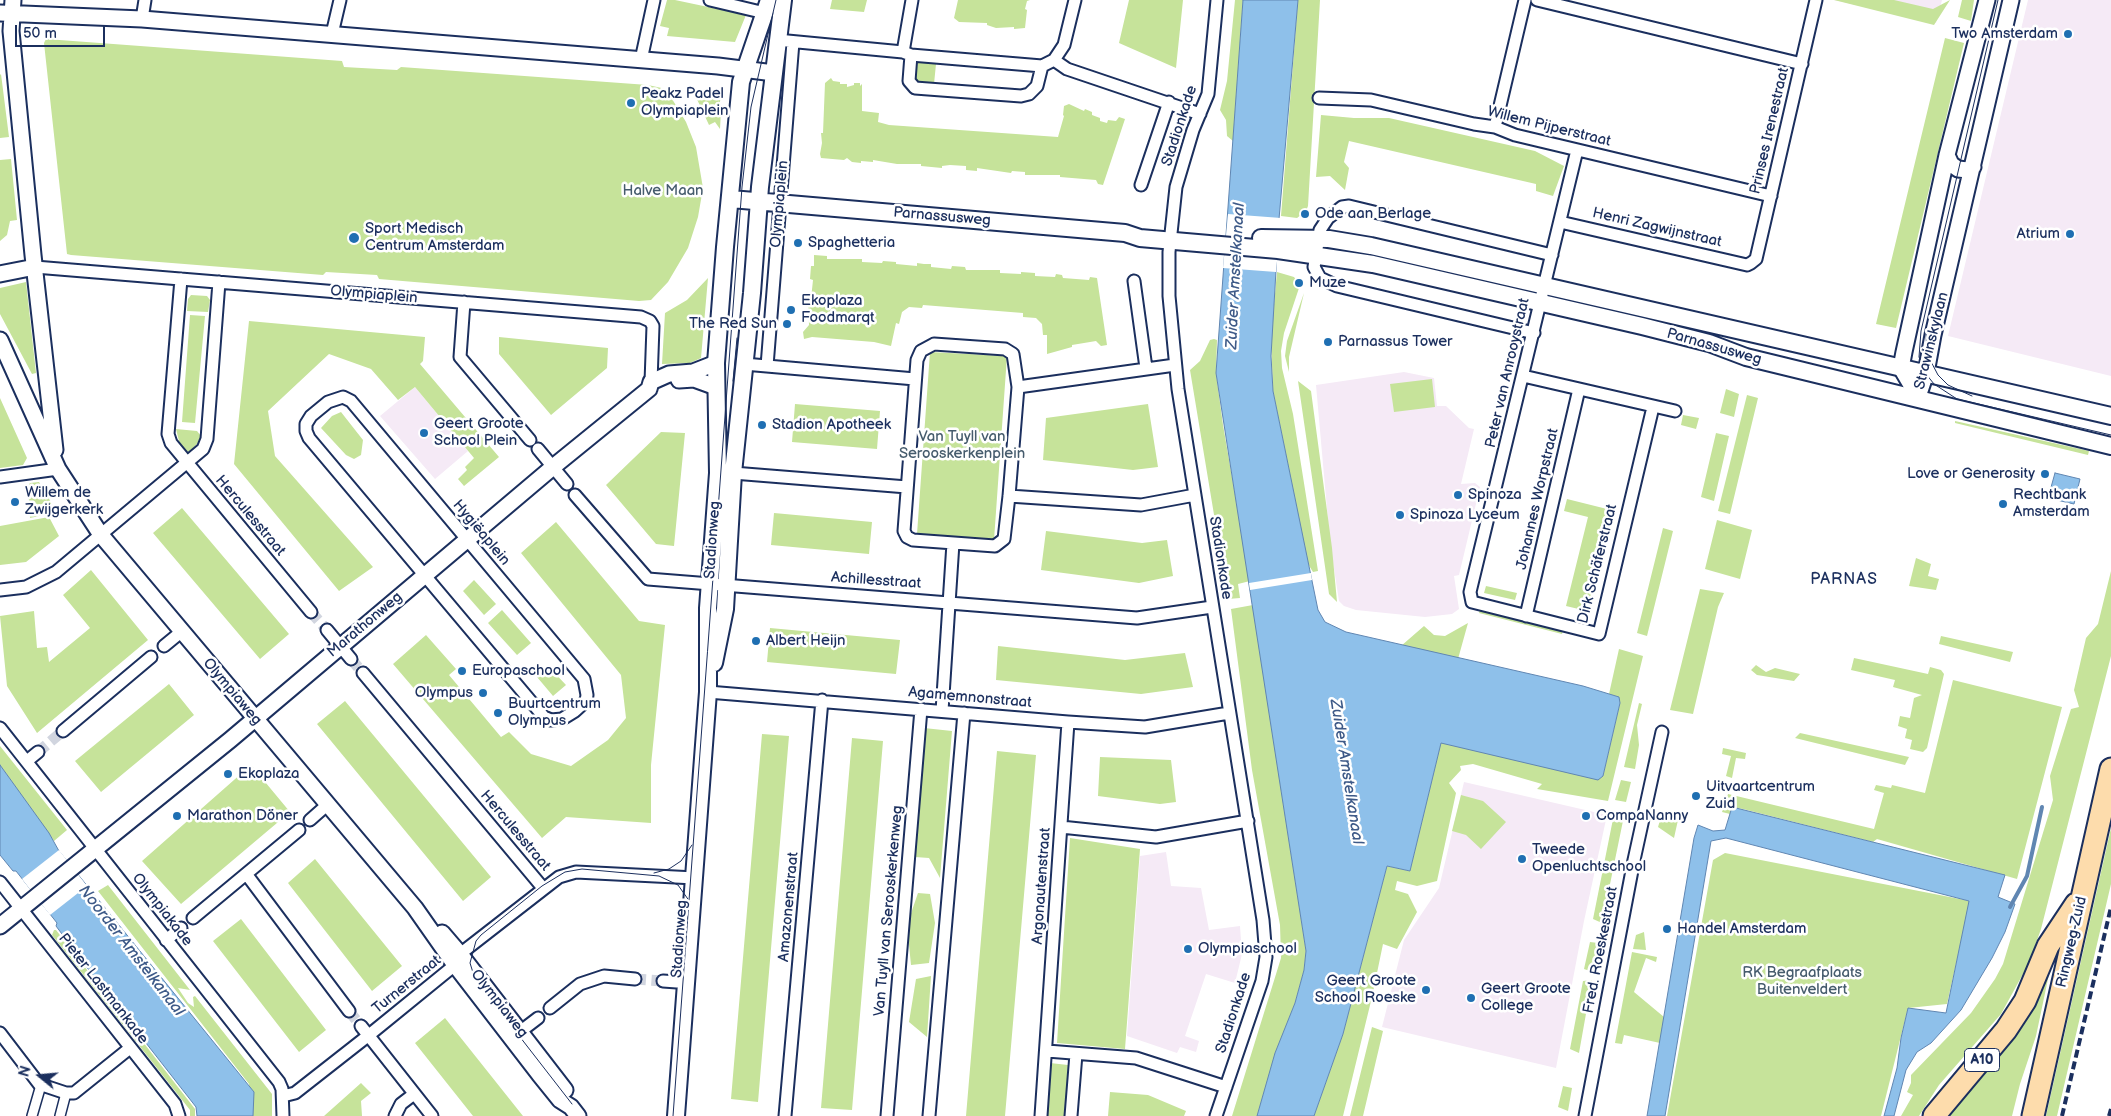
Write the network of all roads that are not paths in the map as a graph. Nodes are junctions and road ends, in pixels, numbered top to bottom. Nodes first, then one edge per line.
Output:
1 (145, 0) edge
2 (340, 0) edge
3 (654, 0) edge
4 (710, 0) edge
5 (784, 0) edge
6 (912, 0) edge
7 (1075, 0) edge
8 (1217, 0) edge
9 (1525, 0) edge
10 (1537, 0) edge
11 (1816, 0) edge
12 (1988, 0) edge
13 (2011, 0) edge
14 (767, 6) edge
15 (8, 9) edge
16 (142, 19) junction
17 (332, 34) junction
18 (785, 41) junction
19 (907, 53) junction
20 (641, 60) junction
21 (1054, 60) junction
22 (1802, 64) junction
23 (1042, 66) junction
24 (744, 70) junction
25 (774, 73) junction
26 (1319, 98) dead end
27 (1169, 102) junction
28 (1200, 114) junction
29 (1495, 126) junction
30 (1954, 129) junction
31 (1981, 133) junction
32 (1577, 150) junction
33 (1947, 155) junction
34 (1973, 167) junction
35 (1141, 184) dead end
36 (1771, 196) junction
37 (731, 198) junction
38 (760, 201) junction
39 (780, 203) junction
40 (1560, 222) junction
41 (1172, 236) junction
42 (1317, 248) junction
43 (1552, 255) junction
44 (1747, 265) joint
45 (35, 267) junction
46 (0, 274) edge
47 (181, 279) junction
48 (1134, 281) dead end
49 (219, 282) junction
50 (1542, 295) junction
51 (464, 302) junction
52 (1534, 333) junction
53 (0, 340) edge
54 (716, 363) junction
55 (744, 364) junction
56 (1175, 365) junction
57 (767, 366) junction
58 (1146, 368) junction
59 (1902, 368) junction
60 (1926, 373) junction
61 (1523, 376) junction
62 (915, 379) junction
63 (650, 385) junction
64 (716, 387) junction
65 (1018, 387) junction
66 (1579, 389) junction
67 (1918, 397) junction
68 (1653, 407) junction
69 (1675, 411) dead end
70 (2111, 416) edge
71 (740, 419) joint
72 (530, 440) dead end
73 (2111, 446) edge
74 (538, 449) dead end
75 (186, 463) junction
76 (553, 467) junction
77 (58, 469) junction
78 (733, 473) junction
79 (0, 476) edge
80 (567, 484) dead end
81 (907, 486) junction
82 (1195, 494) junction
83 (575, 495) dead end
84 (1009, 496) junction
85 (101, 535) junction
86 (467, 539) junction
87 (954, 543) junction
88 (424, 575) junction
89 (710, 584) junction
90 (727, 586) junction
91 (0, 590) edge
92 (949, 602) junction
93 (1472, 602) joint
94 (1212, 607) junction
95 (311, 612) tunnel mouth
96 (1526, 616) junction
97 (326, 630) tunnel mouth
98 (181, 632) junction
99 (164, 646) dead end
100 (340, 646) junction
101 (151, 657) dead end
102 (351, 659) tunnel mouth
103 (363, 674) tunnel mouth
104 (708, 692) junction
105 (822, 700) junction
106 (921, 709) junction
107 (942, 711) junction
108 (964, 713) junction
109 (1229, 713) junction
110 (254, 718) junction
111 (1068, 722) junction
112 (0, 728) edge
113 (64, 731) tunnel mouth
114 (1662, 732) dead end
115 (38, 752) tunnel mouth
116 (27, 761) junction
117 (2111, 769) edge
118 (327, 805) junction
119 (310, 820) dead end
120 (1248, 821) junction
121 (1061, 827) junction
122 (299, 830) dead end
123 (95, 850) junction
124 (246, 875) junction
125 (690, 877) junction
126 (0, 882) edge
127 (544, 888) junction
128 (2083, 892) junction
129 (27, 905) junction
130 (193, 918) dead end
131 (0, 926) edge
132 (181, 928) dead end
133 (166, 940) junction
134 (457, 959) junction
135 (635, 979) tunnel mouth
136 (550, 1008) dead end
137 (349, 1011) tunnel mouth
138 (538, 1018) dead end
139 (365, 1030) junction
140 (520, 1032) junction
141 (0, 1033) edge
142 (130, 1048) junction
143 (1047, 1051) junction
144 (1076, 1054) junction
145 (41, 1085) junction
146 (1226, 1087) junction
147 (66, 1093) junction
148 (414, 1094) junction
149 (283, 1096) junction
150 (574, 1111) edge
151 (32, 1116) edge
152 (60, 1116) edge
153 (179, 1116) edge
154 (283, 1116) edge
155 (394, 1116) edge
156 (432, 1116) edge
157 (665, 1116) edge
158 (676, 1116) edge
159 (786, 1116) edge
160 (886, 1116) edge
161 (930, 1116) edge
162 (1041, 1116) edge
163 (1071, 1116) edge
164 (1216, 1116) edge
165 (1585, 1116) edge
166 (1934, 1116) edge
167 (2032, 1116) edge

1 - 16 street
2 - 17 street
3 - 20 street
4 - 14 street
5 - 18 main road
6 - 19 street
7 - 21 street
8 - 28 street, Stadionkade
9 - 29 street
10 - 22 street
11 - 22 street, Prinses Irenestraat
12 - 30 street, Strawinskylaan
13 - 31 street, Strawinskylaan
14 - 24 main road
15 - 16 street
15 - 45 street
16 - 17 street
17 - 20 street
18 - 19 street
18 - 25 main road
18 - 39 street, Olympiaplein
19 - 23 street
19 - 23 street
20 - 24 street
21 - 23 street
21 - 27 street
22 - 36 street, Prinses Irenestraat
24 - 25 street
24 - 37 main road
25 - 38 main road, Olympiaplein
26 - 29 street, Willem Pijperstraat
27 - 28 street
27 - 35 street, Stadionkade
28 - 41 street, Stadionkade
29 - 32 street, Willem Pijperstraat
30 - 31 street
30 - 33 street, Strawinskylaan
31 - 34 street, Strawinskylaan
32 - 36 street, Willem Pijperstraat
32 - 40 street, Peter van Anrooystraat
33 - 34 street
33 - 59 street, Strawinskylaan
34 - 60 street, Strawinskylaan
36 - 44 street, Prinses Irenestraat
37 - 38 main road, Olympiaplein
37 - 54 main road
38 - 39 main road, Parnassusweg
38 - 55 main road, Olympiaplein
39 - 41 main road, Parnassusweg
39 - 57 street, Olympiaplein
40 - 43 street, Peter van Anrooystraat
40 - 44 street, Henri Zagwijnstraat
41 - 42 main road, Parnassusweg
41 - 56 street, Stadionkade
42 - 43 street
42 - 50 main road, Parnassusweg
42 - 52 street
43 - 50 street, Peter van Anrooystraat
45 - 46 street, Olympiaplein
45 - 47 street, Olympiaplein
45 - 77 street
47 - 49 street, Olympiaplein
47 - 75 street, Herculesstraat
48 - 58 street
49 - 51 street, Olympiaplein
49 - 75 street
50 - 52 street, Peter van Anrooystraat
50 - 59 main road, Parnassusweg
50 - 67 main road, Parnassusweg
51 - 63 street, Olympiaplein
51 - 72 street
52 - 61 street, Peter van Anrooystraat
53 - 77 street
54 - 63 street
54 - 64 main road
55 - 57 street
55 - 71 main road, Olympiaplein
56 - 58 street
56 - 82 street, Stadionkade
57 - 62 street
58 - 65 street
59 - 60 main road, Parnassusweg
59 - 67 street, Strawinskylaan
60 - 67 street, Strawinskylaan
60 - 70 main road, Parnassusweg
61 - 66 street
61 - 93 street, Peter van Anrooystraat
62 - 65 street
62 - 81 street
63 - 64 street
63 - 76 street, Marathonweg
64 - 89 main road, Stadionweg
65 - 84 street
66 - 68 street
66 - 96 street, Johannes Worpstraat
67 - 73 main road, Parnassusweg
68 - 69 street
68 - 96 street, Dirk Schäferstraat
71 - 78 main road, Stadionweg
74 - 76 street
75 - 85 street
75 - 95 street, Herculesstraat
76 - 80 street
76 - 86 street, Marathonweg
77 - 79 street
77 - 85 street, Olympiaweg
78 - 81 street
78 - 90 main road, Stadionweg
81 - 87 street
82 - 84 street
82 - 94 street, Stadionkade
83 - 89 street, Achillesstraat
84 - 87 street
85 - 91 street
85 - 98 street, Olympiaweg
86 - 88 street, Marathonweg
86 - 88 street, Hygiëaplein
86 - 88 street, Hygiëaplein
87 - 92 street
88 - 100 street, Marathonweg
89 - 90 street, Achillesstraat
89 - 104 main road, Stadionweg
90 - 92 street, Achillesstraat
90 - 104 main road, Stadionweg
92 - 94 street, Achillesstraat
92 - 107 street
93 - 96 street, Dirk Schäferstraat
94 - 109 street, Stadionkade
97 - 100 street
98 - 99 street
98 - 110 street, Olympiaweg
100 - 102 street
100 - 110 street, Marathonweg
101 - 113 street
103 - 127 street, Herculesstraat
104 - 105 street, Agamemnonstraat
104 - 125 main road, Stadionweg
105 - 106 street, Agamemnonstraat
105 - 159 street, Amazonenstraat
106 - 107 street, Agamemnonstraat
106 - 160 street, Van Tuyll van Serooskerkenweg
107 - 108 street, Agamemnonstraat
108 - 111 street, Agamemnonstraat
108 - 161 street
109 - 111 street, Agamemnonstraat
109 - 120 street, Stadionkade
110 - 118 street, Olympiaweg
110 - 123 street, Marathonweg
111 - 121 street, Argonautenstraat
112 - 116 street, Olympiakade
114 - 165 street, Fred. Roeskestraat
115 - 116 street
116 - 123 street, Olympiakade
117 - 128 highway, Ringweg-Zuid / A10
118 - 119 street
118 - 134 street, Olympiaweg
120 - 121 street
120 - 146 street, Stadionkade
121 - 143 street, Argonautenstraat
122 - 124 street
123 - 129 street, Marathonweg
123 - 133 street, Olympiakade
124 - 130 street
124 - 137 street
125 - 127 street, Herculesstraat
125 - 157 main road, Stadionweg
125 - 158 main road, Stadionweg
126 - 129 street, Pieter Lastmankade
127 - 134 street, Turnerstraat
128 - 166 highway, A10
128 - 167 highway, Ringweg-Zuid / A10
129 - 131 street, Marathonweg
129 - 142 street, Pieter Lastmankade
132 - 133 street
133 - 149 street, Olympiakade
134 - 139 street, Turnerstraat
134 - 140 street, Olympiaweg
134 - 150 street, Olympiaweg
135 - 136 street
138 - 140 street
139 - 148 street
139 - 149 street, Turnerstraat
140 - 150 street, Olympiaweg
141 - 145 street
142 - 147 street
142 - 153 street, Pieter Lastmankade
143 - 144 street
143 - 162 street, Argonautenstraat
144 - 146 street
144 - 163 street
145 - 147 street
145 - 151 street
146 - 164 street, Stadionkade
147 - 152 street
148 - 155 street
148 - 156 street
149 - 154 street, Olympiakade

